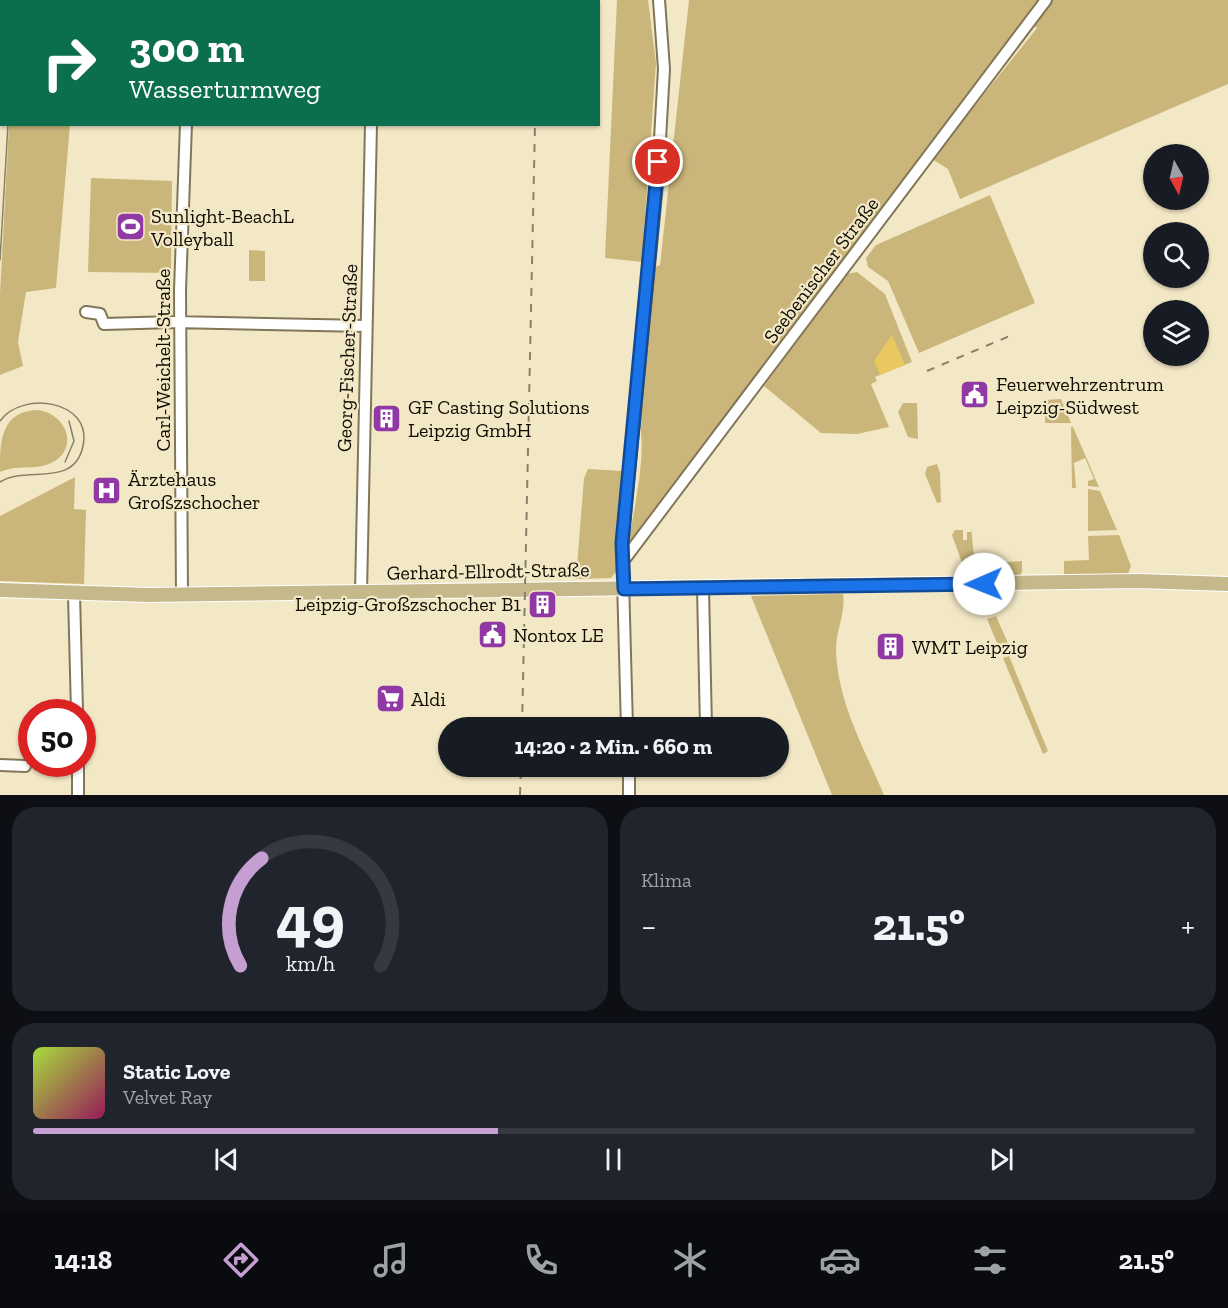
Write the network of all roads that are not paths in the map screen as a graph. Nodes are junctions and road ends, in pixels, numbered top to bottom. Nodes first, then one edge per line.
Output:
1 (659, 0) edge
2 (1046, 0) edge
3 (186, 126) edge
4 (371, 126) edge
5 (86, 312) dead end
6 (180, 322) junction
7 (366, 326) junction
8 (624, 560) junction
9 (1228, 584) edge
10 (703, 588) junction
11 (624, 589) junction
12 (0, 590) edge
13 (361, 592) junction
14 (74, 594) junction
15 (182, 595) junction
16 (77, 699) edge
17 (627, 717) edge
18 (706, 717) edge
19 (0, 765) edge
20 (18, 766) edge
21 (78, 777) edge
22 (628, 777) edge
23 (78, 795) edge
24 (629, 795) edge

1 - 8 street
2 - 8 street, Seebenischer Straße
3 - 6 street, Carl-Weichelt-Straße
4 - 7 street, Georg-Fischer-Straße
5 - 6 street
6 - 7 street
6 - 15 street, Carl-Weichelt-Straße
7 - 13 street, Georg-Fischer-Straße
8 - 11 street
9 - 10 main road, Gerhard-Ellrodt-Straße
10 - 11 main road, Gerhard-Ellrodt-Straße
10 - 18 street
11 - 13 main road, Gerhard-Ellrodt-Straße
11 - 17 street
12 - 14 main road, Gerhard-Ellrodt-Straße
13 - 15 main road, Gerhard-Ellrodt-Straße
14 - 15 main road, Gerhard-Ellrodt-Straße
14 - 16 street
19 - 20 street
21 - 23 street
22 - 24 street

